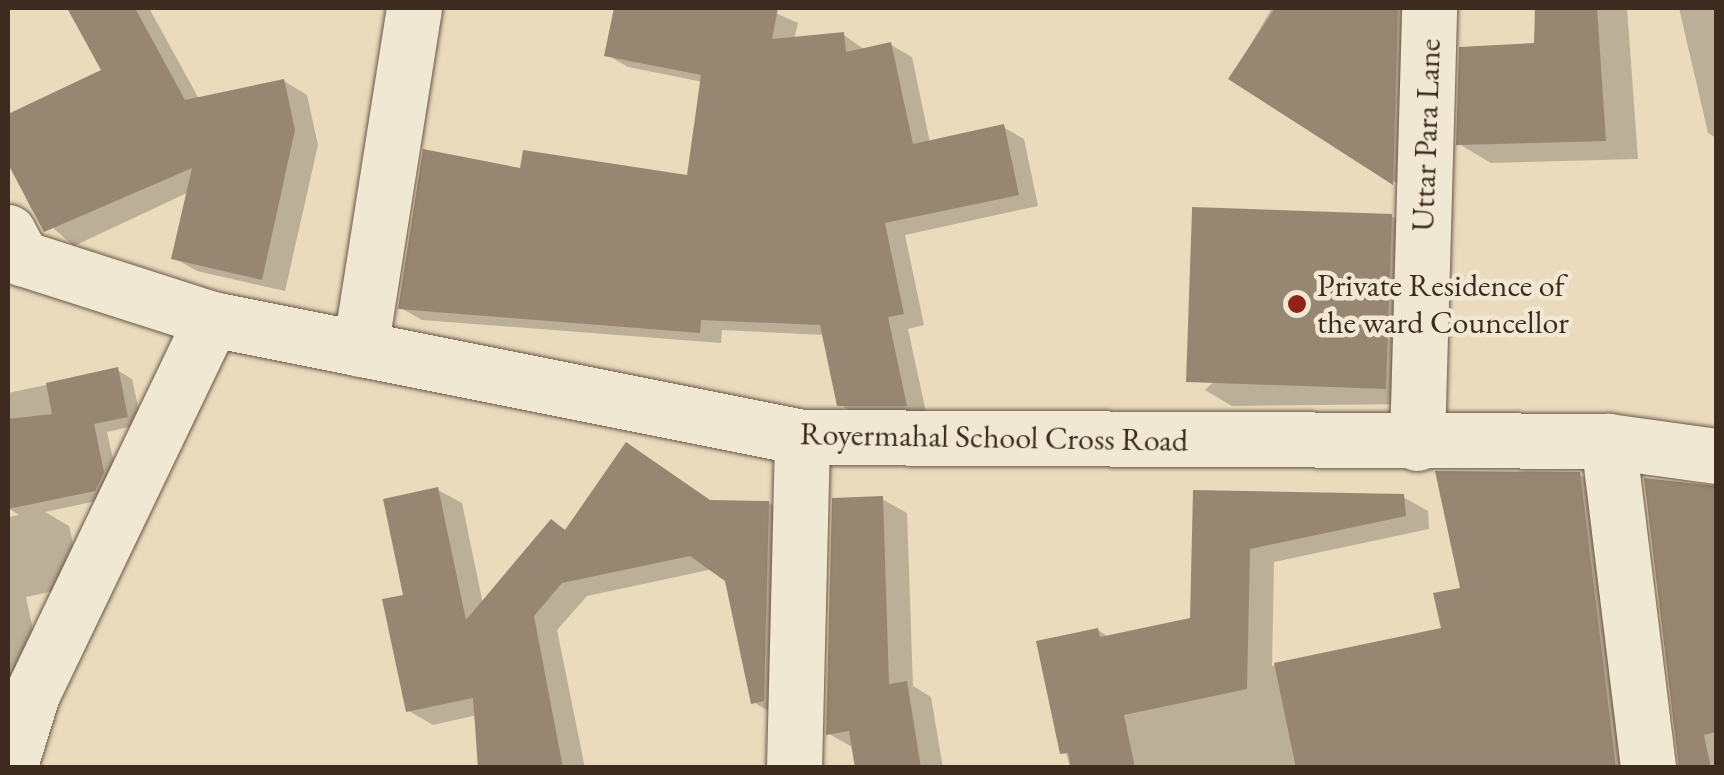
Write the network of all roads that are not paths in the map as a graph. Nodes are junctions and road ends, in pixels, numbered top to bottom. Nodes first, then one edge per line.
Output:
1 (414, 8) edge
2 (1429, 8) edge
3 (8, 232) edge
4 (212, 320) junction
5 (360, 349) junction
6 (802, 438) junction
7 (1608, 441) junction
8 (1417, 443) junction
9 (1716, 456) edge
10 (9, 768) edge
11 (794, 768) edge
12 (1648, 768) edge

1 - 5 street
2 - 8 street, Uttar Para Lane
3 - 4 street, Royermahal School Cross Road
4 - 5 street, Royermahal School Cross Road
4 - 10 street
5 - 6 street, Royermahal School Cross Road
6 - 8 street, Royermahal School Cross Road
6 - 11 street
7 - 8 street, Royermahal School Cross Road
7 - 9 street, Royermahal School Cross Road
7 - 12 street

